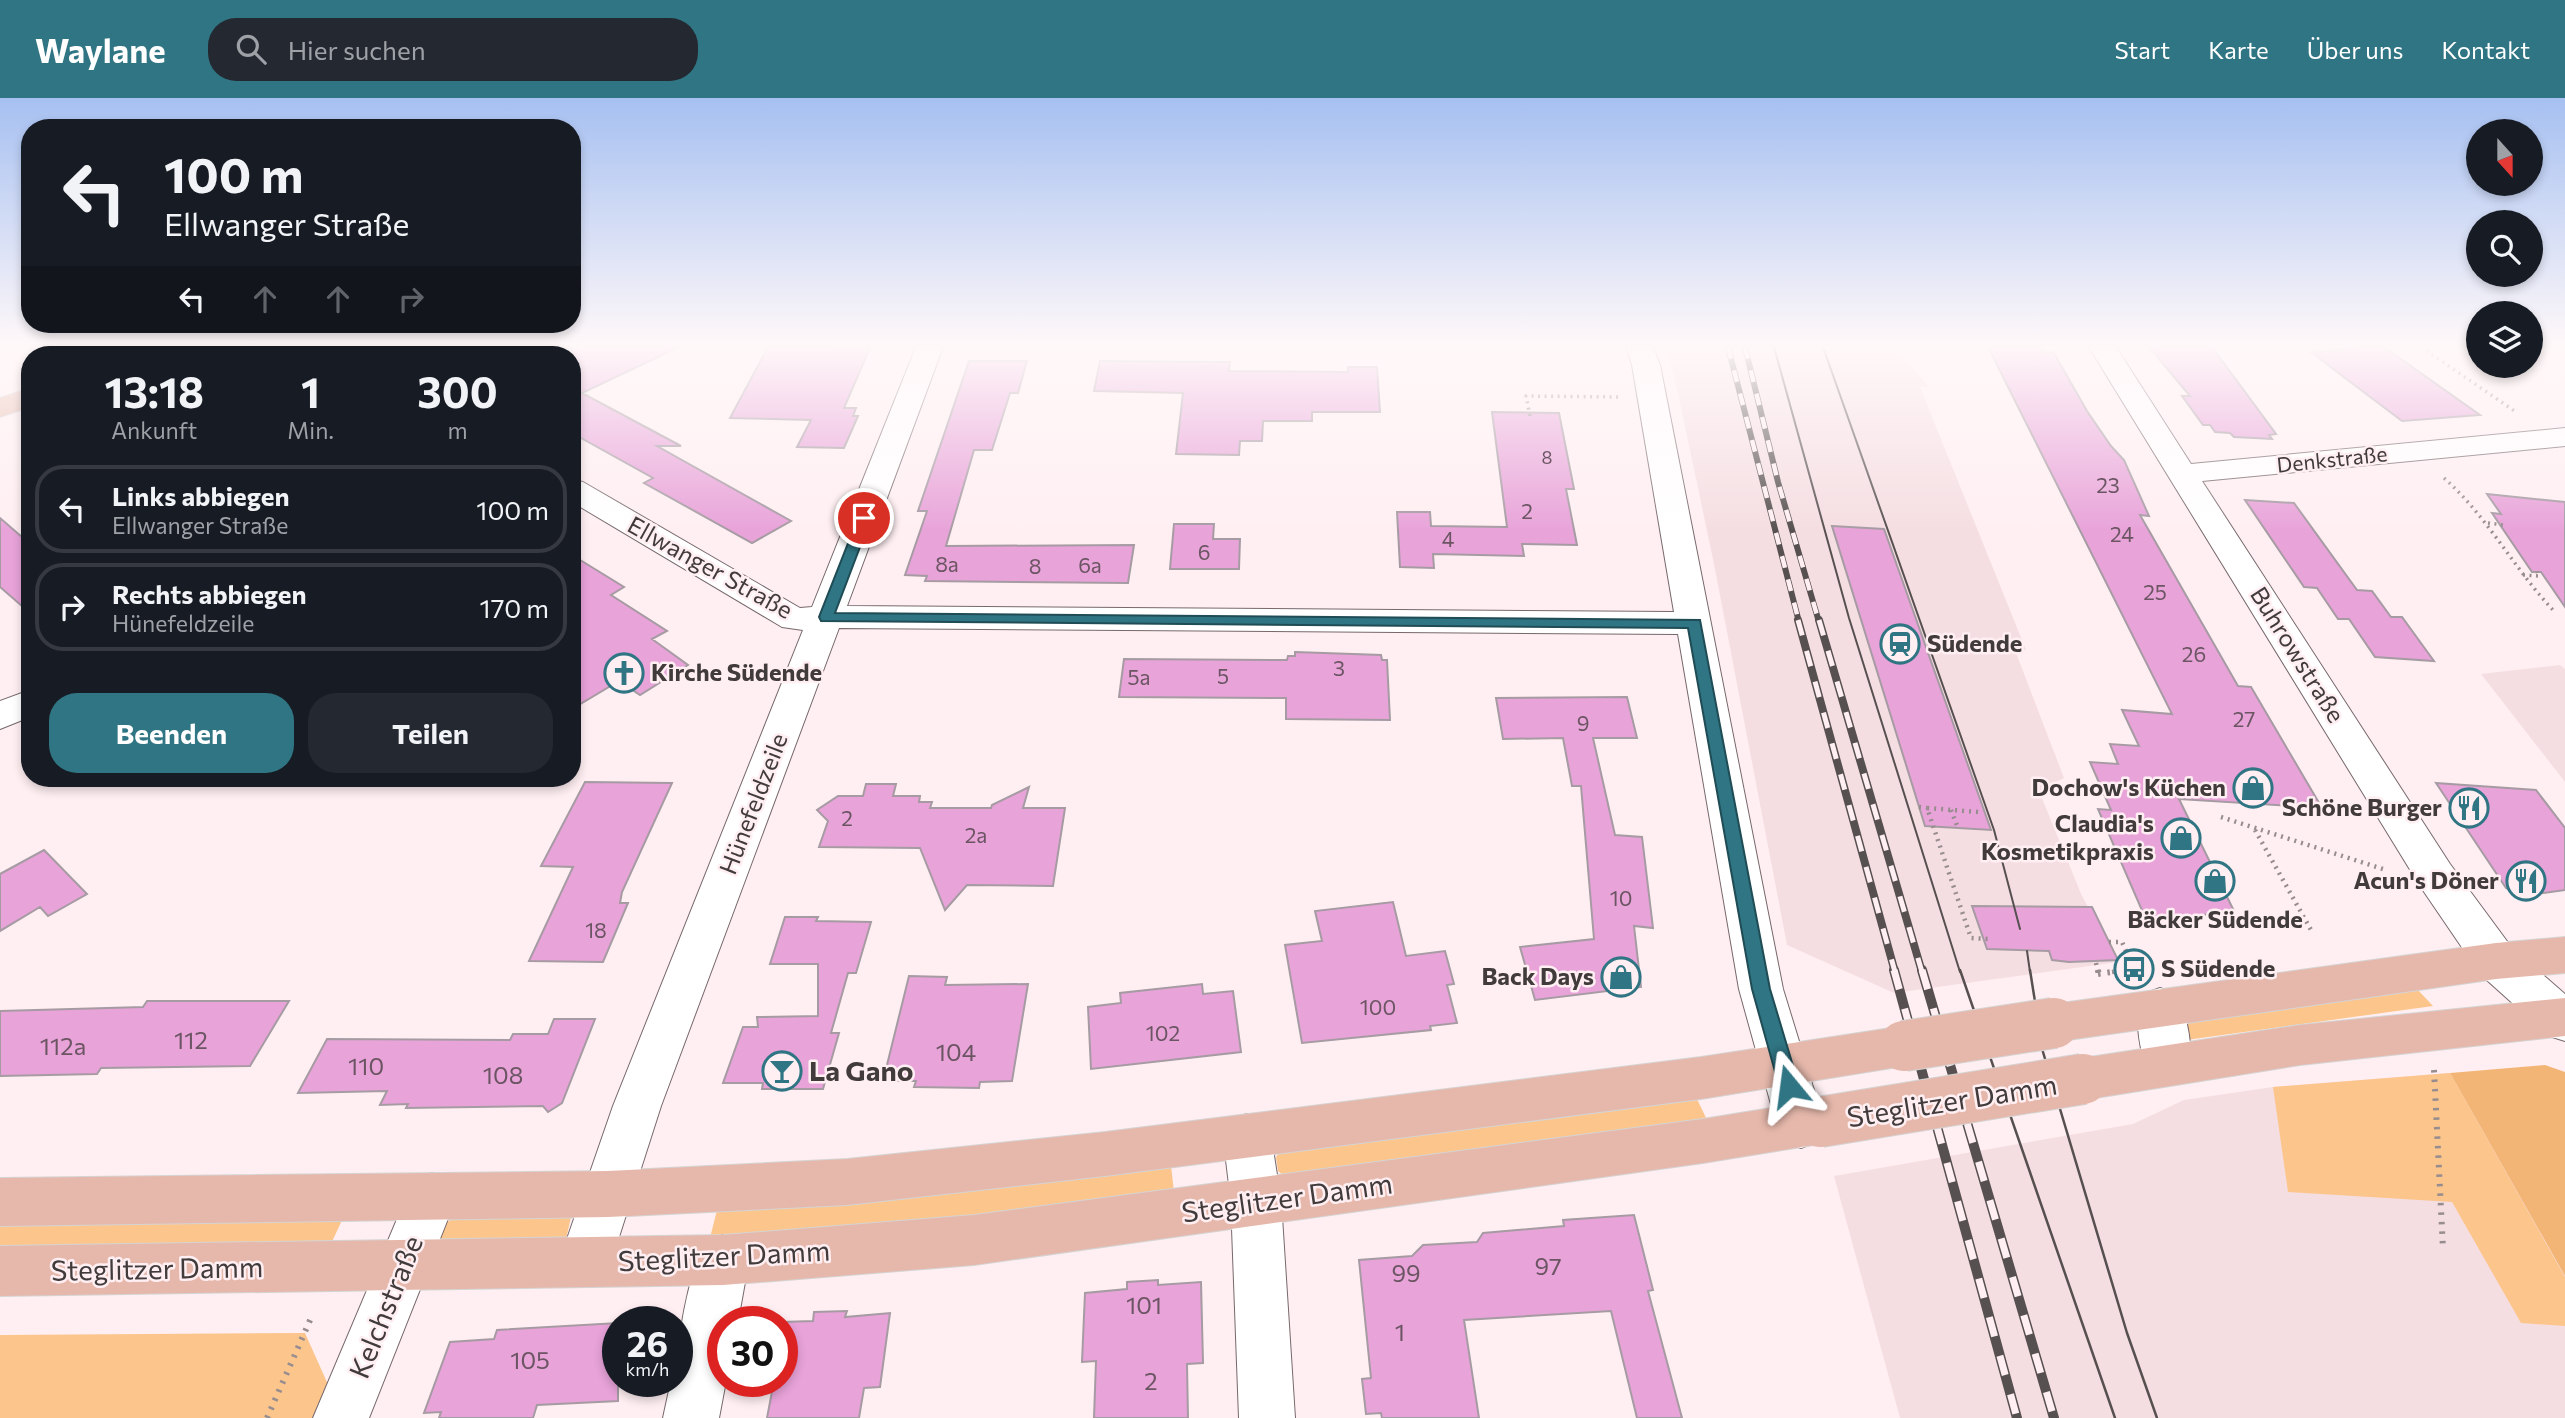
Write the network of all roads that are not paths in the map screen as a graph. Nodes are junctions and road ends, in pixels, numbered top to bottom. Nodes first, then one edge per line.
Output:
1 (907, 409) edge
2 (1654, 409) edge
3 (2141, 409) edge
4 (2565, 437) edge
5 (2183, 474) junction
6 (581, 494) edge
7 (826, 617) junction
8 (1695, 623) junction
9 (21, 706) edge
10 (0, 716) edge
11 (2565, 955) edge
12 (2496, 961) junction
13 (2160, 1007) junction
14 (2563, 1019) edge
15 (1801, 1063) junction
16 (2168, 1065) junction
17 (1810, 1124) junction
18 (1247, 1136) junction
19 (608, 1194) junction
20 (432, 1196) junction
21 (1256, 1201) junction
22 (0, 1202) edge
23 (723, 1260) junction
24 (585, 1262) junction
25 (401, 1266) junction
26 (0, 1271) edge
27 (341, 1418) edge
28 (691, 1418) edge
29 (1267, 1418) edge

1 - 7 street, Hünefeldzeile
2 - 8 street
3 - 5 street, Buhrowstraße
4 - 5 street, Denkstraße
5 - 12 street, Buhrowstraße
6 - 7 street, Ellwanger Straße
7 - 8 street, Ellwanger Straße
7 - 19 street, Hünefeldzeile
8 - 15 street
9 - 10 street
11 - 12 main road
12 - 13 main road
12 - 14 street, Buhrowstraße
13 - 15 main road, bridge
13 - 16 street
14 - 16 main road, Steglitzer Damm
15 - 17 street
15 - 18 main road
16 - 17 main road, Steglitzer Damm, bridge
17 - 21 main road, Steglitzer Damm
18 - 19 main road
18 - 21 street
19 - 20 main road
19 - 24 street, Hünefeldzeile
20 - 22 main road
20 - 25 street, Kelchstraße
21 - 23 main road, Steglitzer Damm
21 - 29 street
23 - 24 main road, Steglitzer Damm
23 - 28 street
24 - 25 main road, Steglitzer Damm
25 - 26 main road, Steglitzer Damm
25 - 27 street, Kelchstraße

